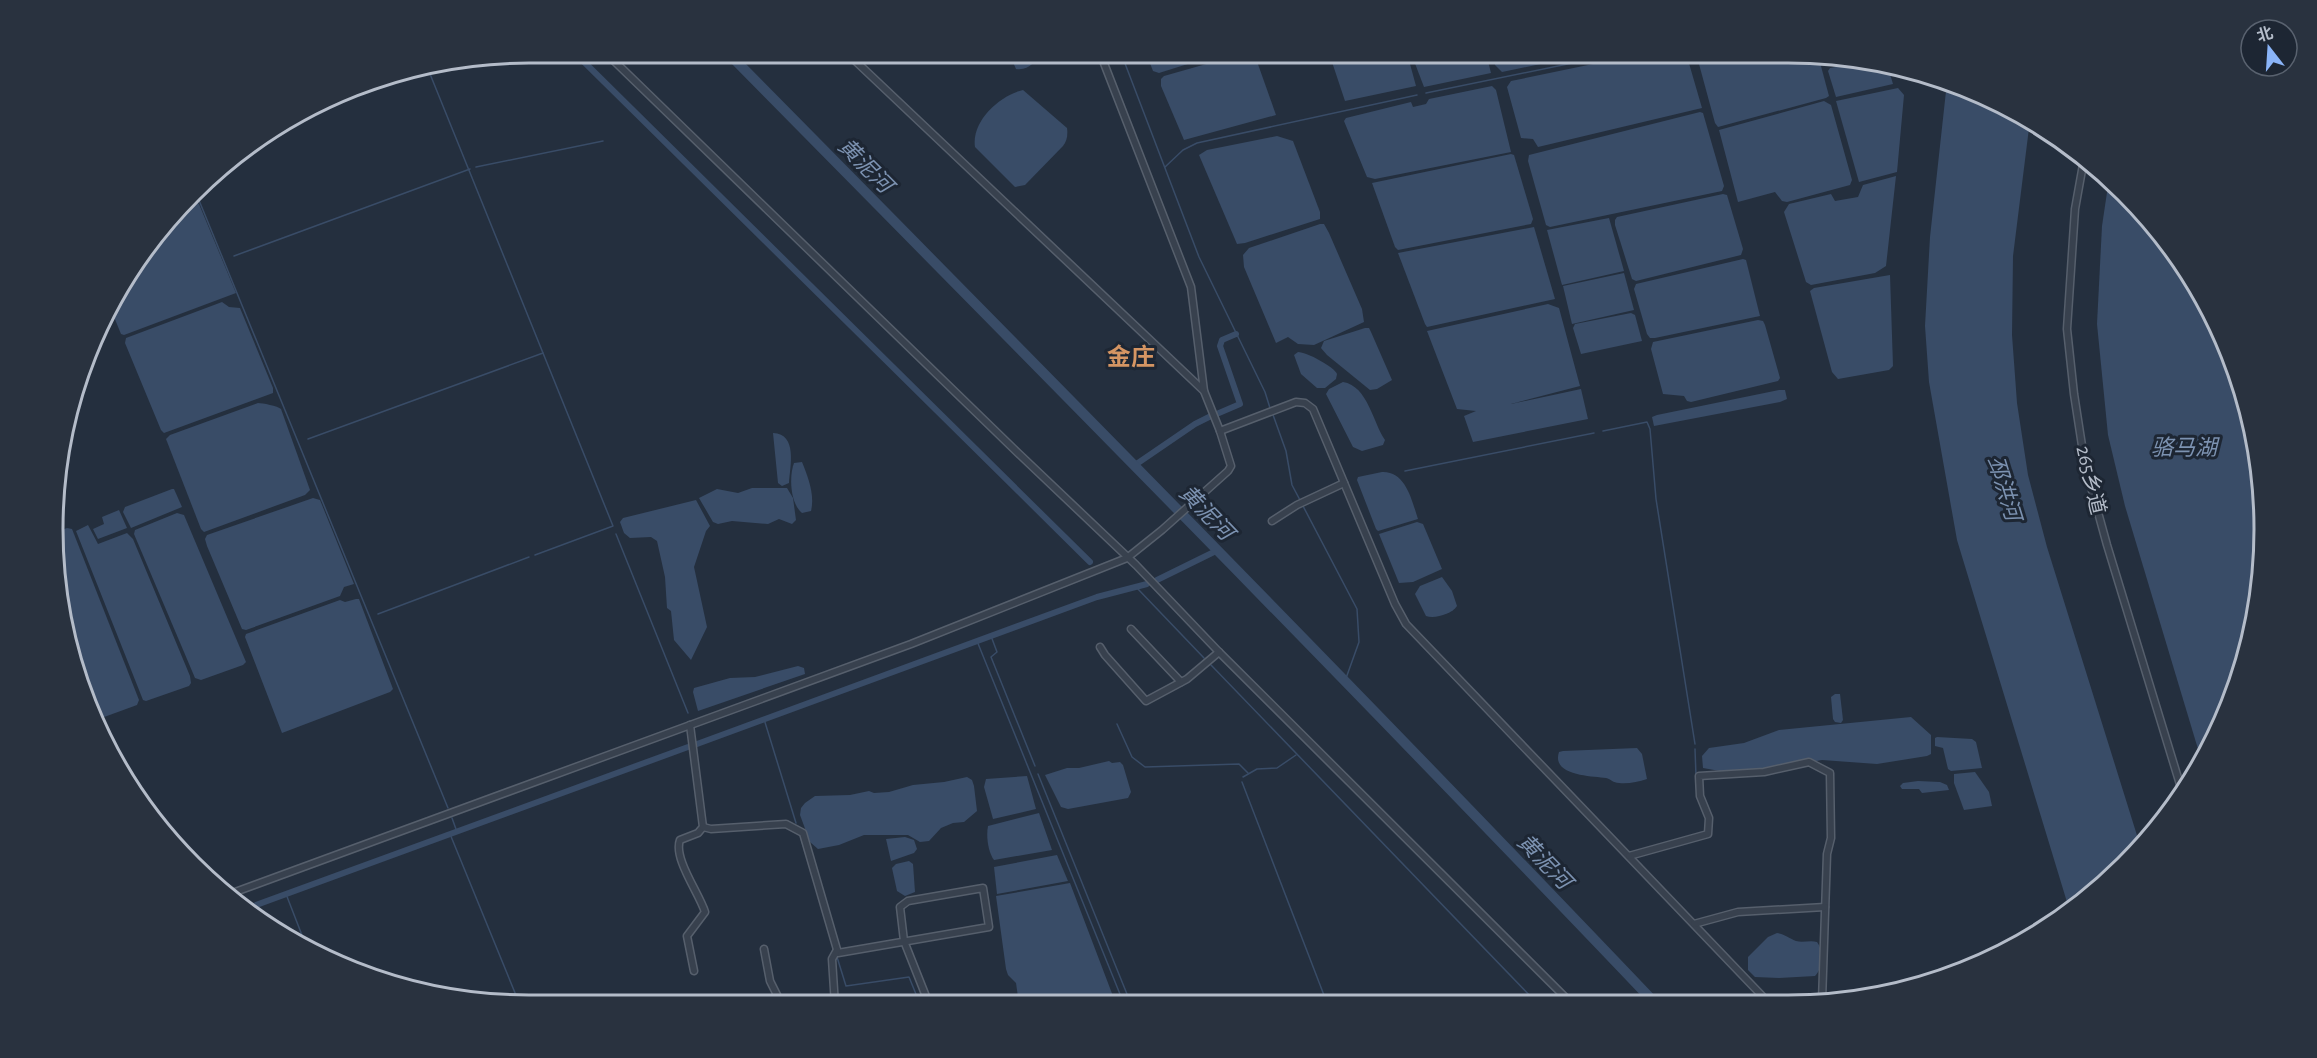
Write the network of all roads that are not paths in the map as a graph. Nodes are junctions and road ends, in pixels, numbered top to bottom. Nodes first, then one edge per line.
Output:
1 (617, 63) edge
2 (859, 63) edge
3 (1104, 63) edge
4 (2082, 168) edge
5 (1204, 391) junction
6 (1220, 431) junction
7 (1344, 483) junction
8 (1272, 520) dead end
9 (1127, 558) junction
10 (1131, 629) dead end
11 (1100, 646) dead end
12 (1219, 651) junction
13 (1181, 682) junction
14 (690, 725) junction
15 (2179, 782) edge
16 (703, 827) junction
17 (1629, 856) junction
18 (236, 891) edge
19 (1825, 907) junction
20 (1695, 924) junction
21 (904, 942) junction
22 (764, 949) dead end
23 (837, 950) junction
24 (694, 970) dead end
25 (1822, 994) edge
26 (777, 995) edge
27 (834, 995) edge
28 (925, 995) edge
29 (1563, 995) edge
30 (1761, 995) edge

1 - 9 street
2 - 5 street
3 - 5 street
4 - 15 street, 265乡道
5 - 6 street
6 - 7 street
6 - 9 street
7 - 8 street
7 - 17 street
9 - 12 street
9 - 14 street
10 - 13 street
11 - 13 street
12 - 13 street
12 - 29 street
14 - 16 street
14 - 18 street
16 - 23 street
16 - 24 street
17 - 19 street
17 - 20 street
19 - 20 street
19 - 25 street
20 - 30 street
21 - 21 street
21 - 23 street
21 - 28 street
22 - 26 street
23 - 27 street

